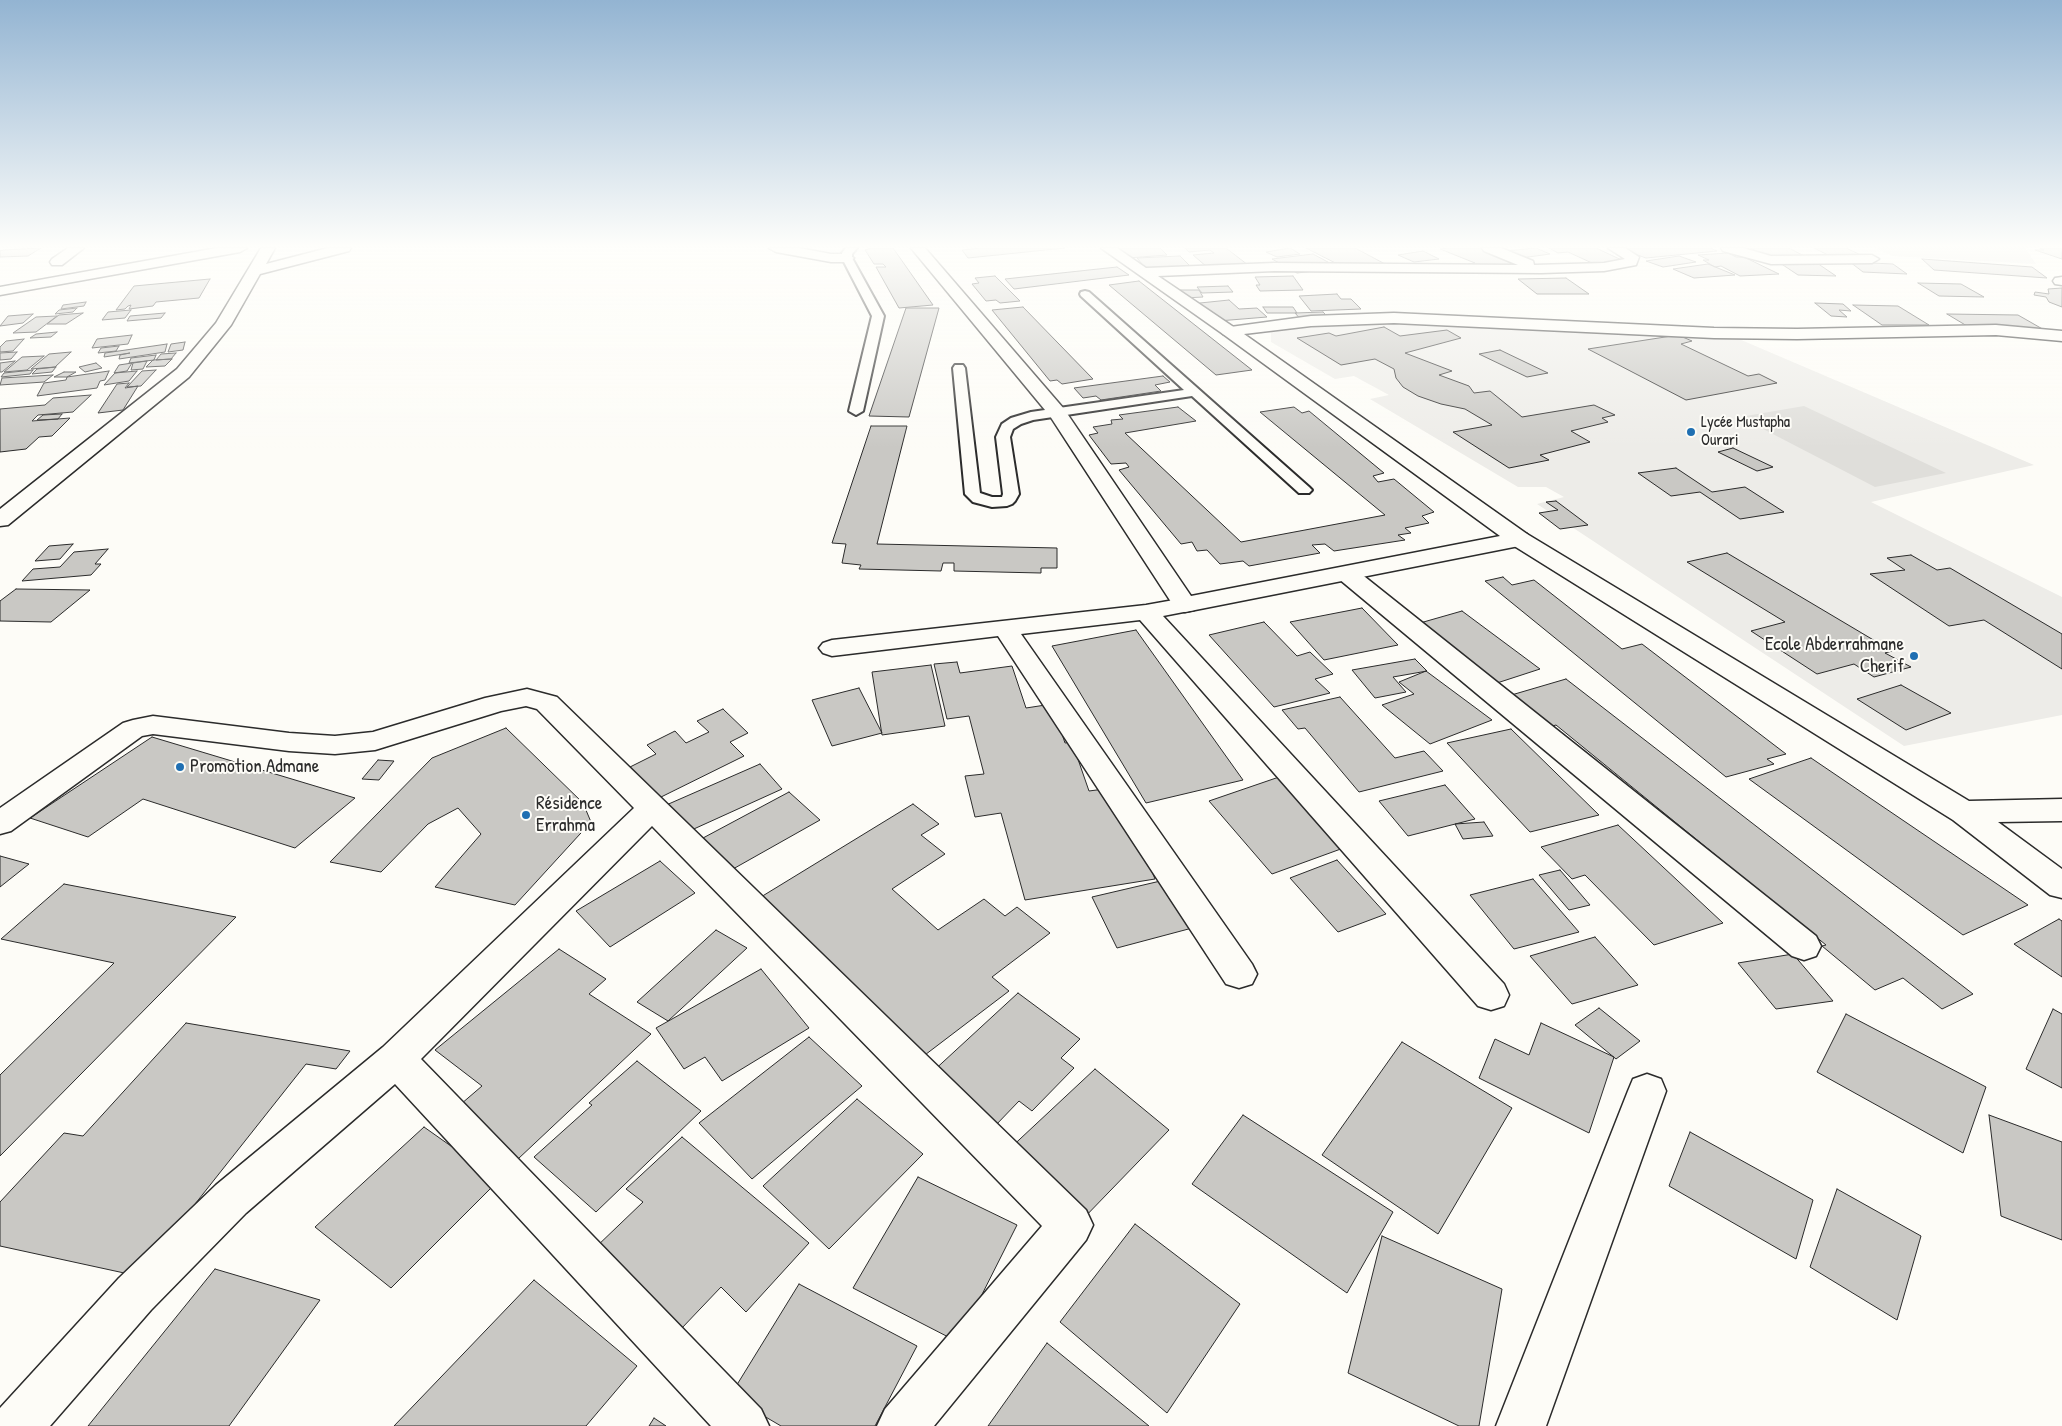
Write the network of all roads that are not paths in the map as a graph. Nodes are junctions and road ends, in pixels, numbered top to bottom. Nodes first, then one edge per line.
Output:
1 (229, 315) edge
2 (877, 315) edge
3 (974, 315) edge
4 (1108, 315) edge
5 (1206, 315) edge
6 (1230, 331) junction
7 (2062, 336) edge
8 (959, 368) dead end
9 (1194, 392) junction
10 (856, 411) dead end
11 (1058, 413) junction
12 (1304, 490) dead end
13 (0, 520) edge
14 (1519, 539) junction
15 (1347, 574) junction
16 (1185, 605) junction
17 (1146, 612) junction
18 (1005, 628) junction
19 (832, 648) dead end
20 (652, 808) junction
21 (2062, 810) edge
22 (1964, 812) junction
23 (0, 823) edge
24 (2062, 886) edge
25 (1804, 946) dead end
26 (1239, 974) dead end
27 (1491, 995) dead end
28 (396, 1059) junction
29 (1647, 1091) dead end
30 (17, 1426) edge
31 (744, 1426) edge
32 (902, 1426) edge
33 (1521, 1426) edge

1 - 13 main road
2 - 10 lane
3 - 11 main road
4 - 9 lane
5 - 6 main road
6 - 7 main road
6 - 14 main road
8 - 11 lane
9 - 11 lane
9 - 12 lane
11 - 16 main road
14 - 15 main road
14 - 22 main road
15 - 16 main road
15 - 25 main road
16 - 17 main road
17 - 18 main road
17 - 27 main road
18 - 19 main road
18 - 26 main road
20 - 23 main road
20 - 28 main road
20 - 32 main road
21 - 22 main road
22 - 24 main road
28 - 30 main road
28 - 31 main road
29 - 33 main road

